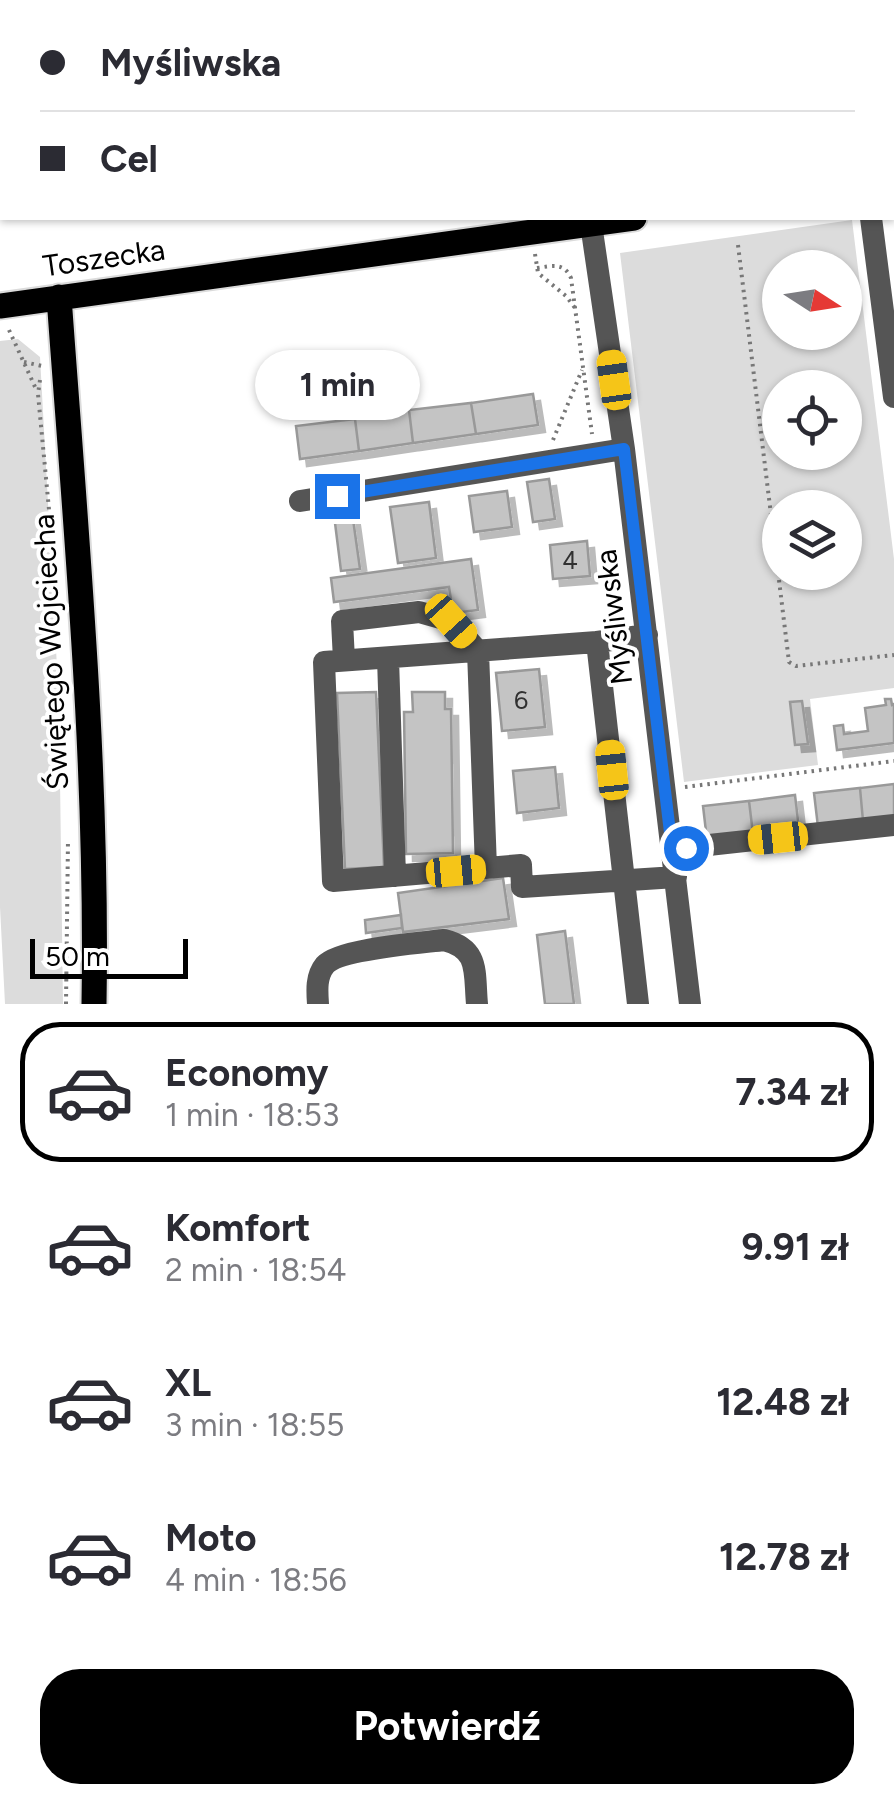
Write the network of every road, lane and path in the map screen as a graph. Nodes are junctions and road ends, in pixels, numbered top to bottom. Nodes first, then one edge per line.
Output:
1 (871, 220) edge
2 (591, 221) edge
3 (738, 246) dead end
4 (59, 297) junction
5 (575, 308) junction
6 (4, 316) edge
7 (24, 362) junction
8 (50, 364) dead end
9 (42, 366) junction
10 (583, 369) junction
11 (38, 394) junction
12 (894, 397) edge
13 (624, 449) junction
14 (548, 454) dead end
15 (595, 454) junction
16 (300, 502) dead end
17 (51, 526) dead end
18 (647, 635) junction
19 (597, 642) junction
20 (478, 651) junction
21 (894, 655) edge
22 (388, 658) junction
23 (344, 660) junction
24 (894, 762) edge
25 (665, 790) junction
26 (894, 825) edge
27 (68, 831) dead end
28 (672, 849) junction
29 (486, 868) junction
30 (395, 876) junction
31 (676, 877) junction
32 (625, 882) junction
33 (66, 1004) edge
34 (94, 1004) edge
35 (318, 1004) edge
36 (477, 1004) edge
37 (638, 1004) edge
38 (690, 1004) edge

1 - 12 street
2 - 4 main road, Toszecka
2 - 13 street, Myśliwska
3 - 21 path
4 - 6 main road, Toszecka
4 - 34 main road, Świętego Wojciecha
5 - 5 path
5 - 10 path
6 - 7 path
7 - 9 path
7 - 11 path
8 - 9 path
9 - 11 path
10 - 14 path
10 - 15 path
11 - 17 path
13 - 15 street
13 - 18 street, Myśliwska
15 - 16 street
18 - 19 street
18 - 25 street, Myśliwska
19 - 20 street
19 - 32 street
20 - 22 street
20 - 23 street
20 - 29 street
22 - 23 street
22 - 30 street
23 - 30 street
24 - 25 path
25 - 28 street, Myśliwska
26 - 28 street
27 - 33 path
28 - 31 street, Myśliwska
29 - 30 street
29 - 32 street
31 - 32 street
31 - 38 street, Myśliwska
32 - 37 street
35 - 36 street

